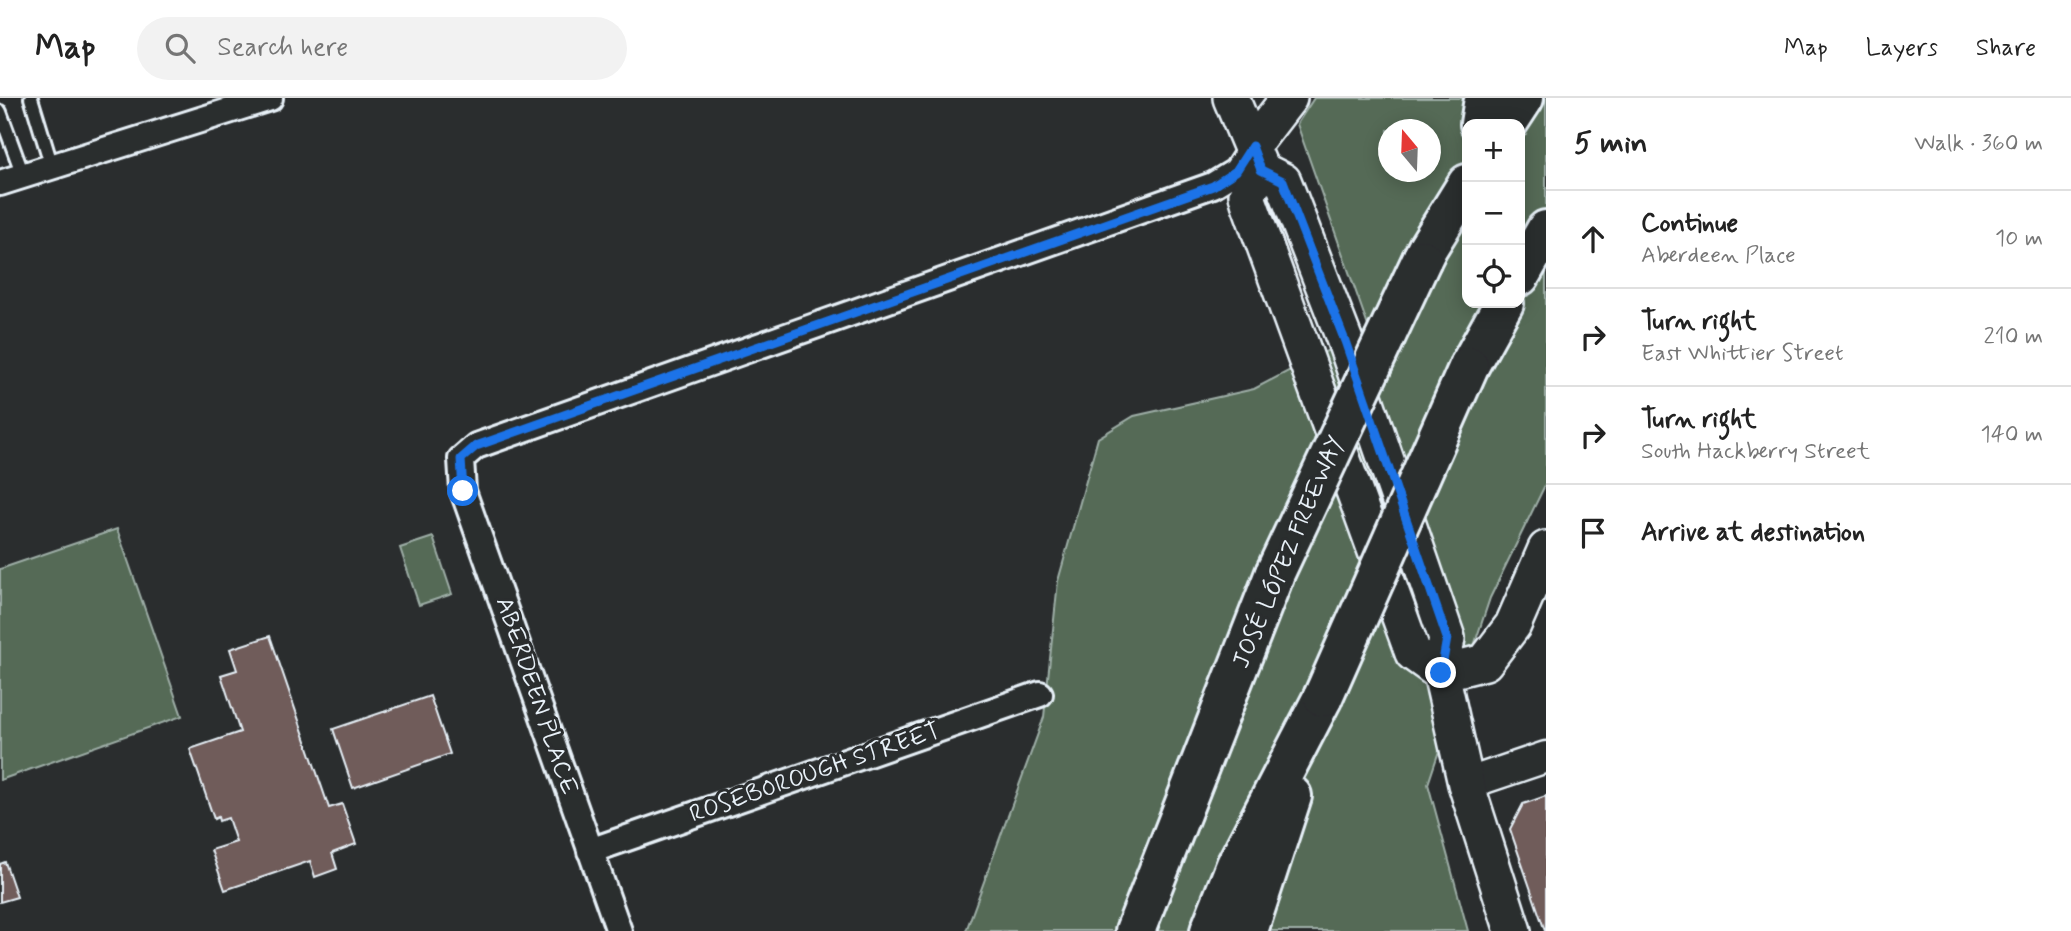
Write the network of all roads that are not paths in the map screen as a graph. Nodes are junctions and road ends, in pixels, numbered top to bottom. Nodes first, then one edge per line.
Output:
1 (31, 98) edge
2 (270, 98) edge
3 (1231, 98) edge
4 (1289, 98) edge
5 (1487, 98) edge
6 (1524, 98) edge
7 (0, 112) edge
8 (1481, 119) edge
9 (1510, 119) edge
10 (1257, 158) junction
11 (51, 166) junction
12 (11, 179) edge
13 (1462, 192) edge
14 (1546, 230) edge
15 (1546, 261) edge
16 (1525, 267) edge
17 (1525, 284) edge
18 (1504, 308) edge
19 (1546, 549) edge
20 (1441, 673) junction
21 (1041, 694) dead end
22 (1322, 697) junction
23 (1546, 757) edge
24 (1466, 784) junction
25 (1168, 844) junction
26 (590, 851) junction
27 (619, 931) edge
28 (1117, 931) edge
29 (1135, 931) edge
30 (1210, 931) edge
31 (1248, 931) edge
32 (1513, 931) edge

1 - 11 lane
2 - 11 street
3 - 10 main road
4 - 10 main road
5 - 8 highway
6 - 9 highway
7 - 12 lane
10 - 20 main road
10 - 26 street, ABERDEEN PLACE
11 - 12 street
13 - 25 highway, JOSÉ LÓPEZ FREEWAY, bridge
14 - 16 highway
15 - 17 highway
18 - 22 highway, bridge
19 - 20 main road
20 - 24 main road
21 - 26 street, ROSEBOROUGH STREET
22 - 30 highway
22 - 31 highway
23 - 24 street
24 - 32 main road
25 - 28 highway
25 - 29 highway, JOSÉ LÓPEZ FREEWAY
26 - 27 street, ABERDEEN PLACE

